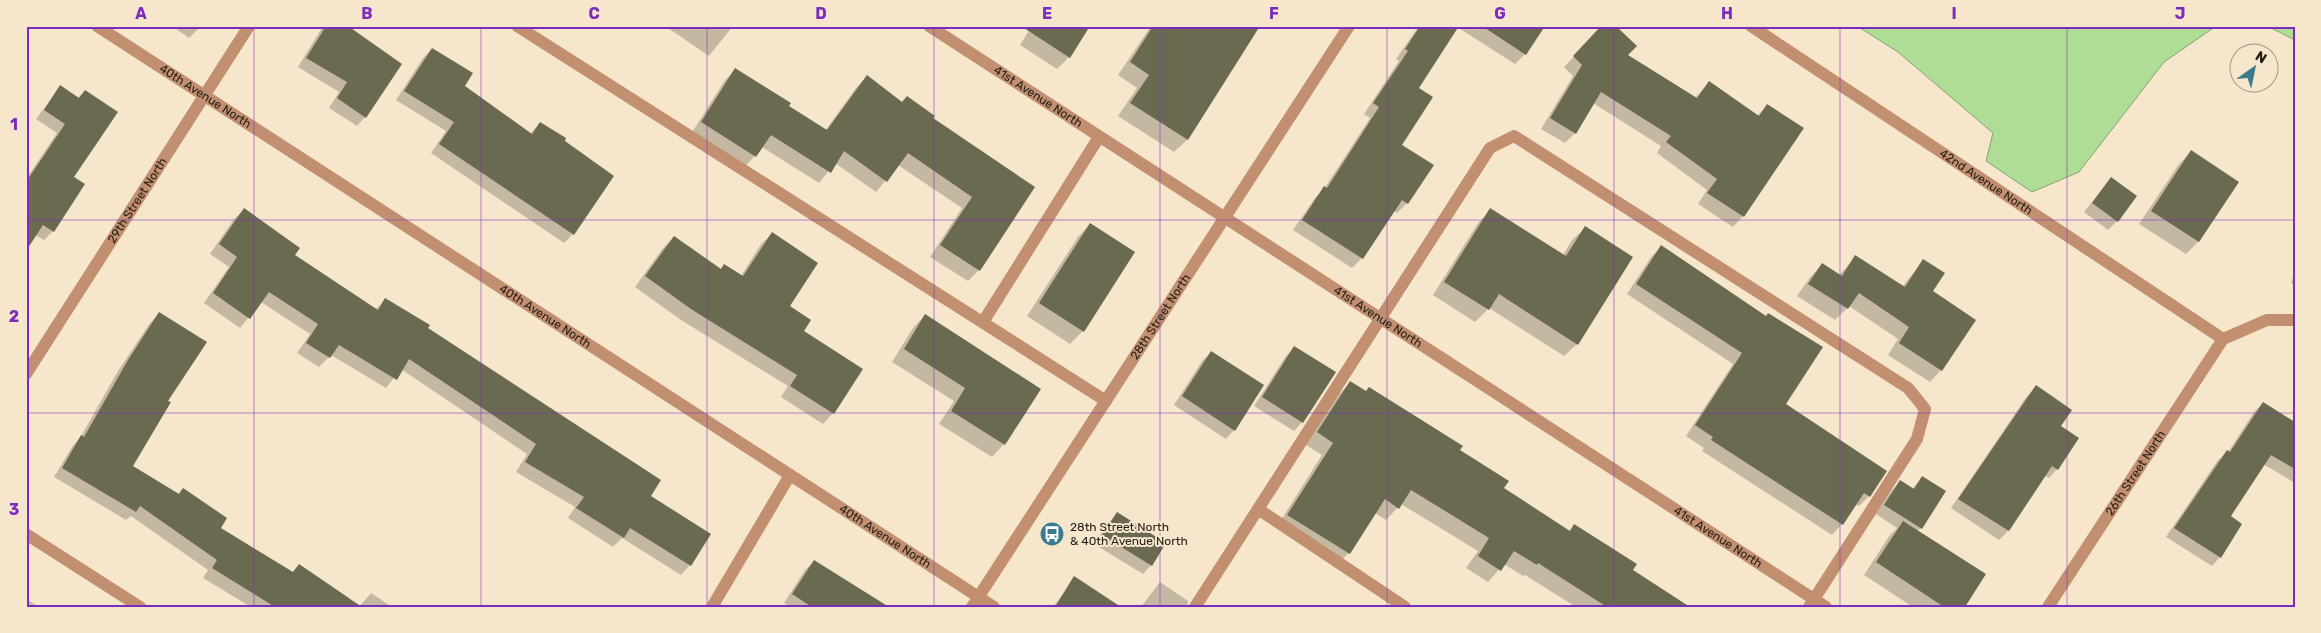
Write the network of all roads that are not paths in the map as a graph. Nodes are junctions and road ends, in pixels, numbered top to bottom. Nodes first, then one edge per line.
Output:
1 (97, 26) edge
2 (249, 26) edge
3 (517, 26) edge
4 (929, 26) edge
5 (1349, 26) edge
6 (1751, 26) edge
7 (205, 95) junction
8 (1099, 137) junction
9 (1225, 219) junction
10 (1381, 319) junction
11 (2295, 320) edge
12 (983, 322) junction
13 (2223, 339) junction
14 (26, 374) edge
15 (1106, 401) junction
16 (790, 474) junction
17 (1258, 509) junction
18 (26, 534) edge
19 (975, 602) edge
20 (1811, 603) edge
21 (140, 607) edge
22 (712, 607) edge
23 (994, 607) edge
24 (1195, 607) edge
25 (1405, 607) edge
26 (1826, 607) edge
27 (2048, 607) edge

1 - 7 street, 40th Avenue North
2 - 7 street, 29th Street North
3 - 12 street
4 - 8 street, 41st Avenue North
5 - 9 street, 28th Street North
6 - 13 street, 42nd Avenue North
7 - 14 street, 29th Street North
7 - 16 street, 40th Avenue North
8 - 9 street, 41st Avenue North
8 - 12 street
9 - 10 street, 41st Avenue North
9 - 15 street, 28th Street North
10 - 17 street
10 - 20 street, 41st Avenue North
10 - 20 street
11 - 13 street
12 - 15 street
13 - 27 street, 26th Street North
15 - 19 street, 28th Street North
16 - 19 street, 40th Avenue North
16 - 22 street
17 - 24 street
17 - 25 street
18 - 21 street
19 - 23 street, 40th Avenue North
20 - 26 street, 41st Avenue North

